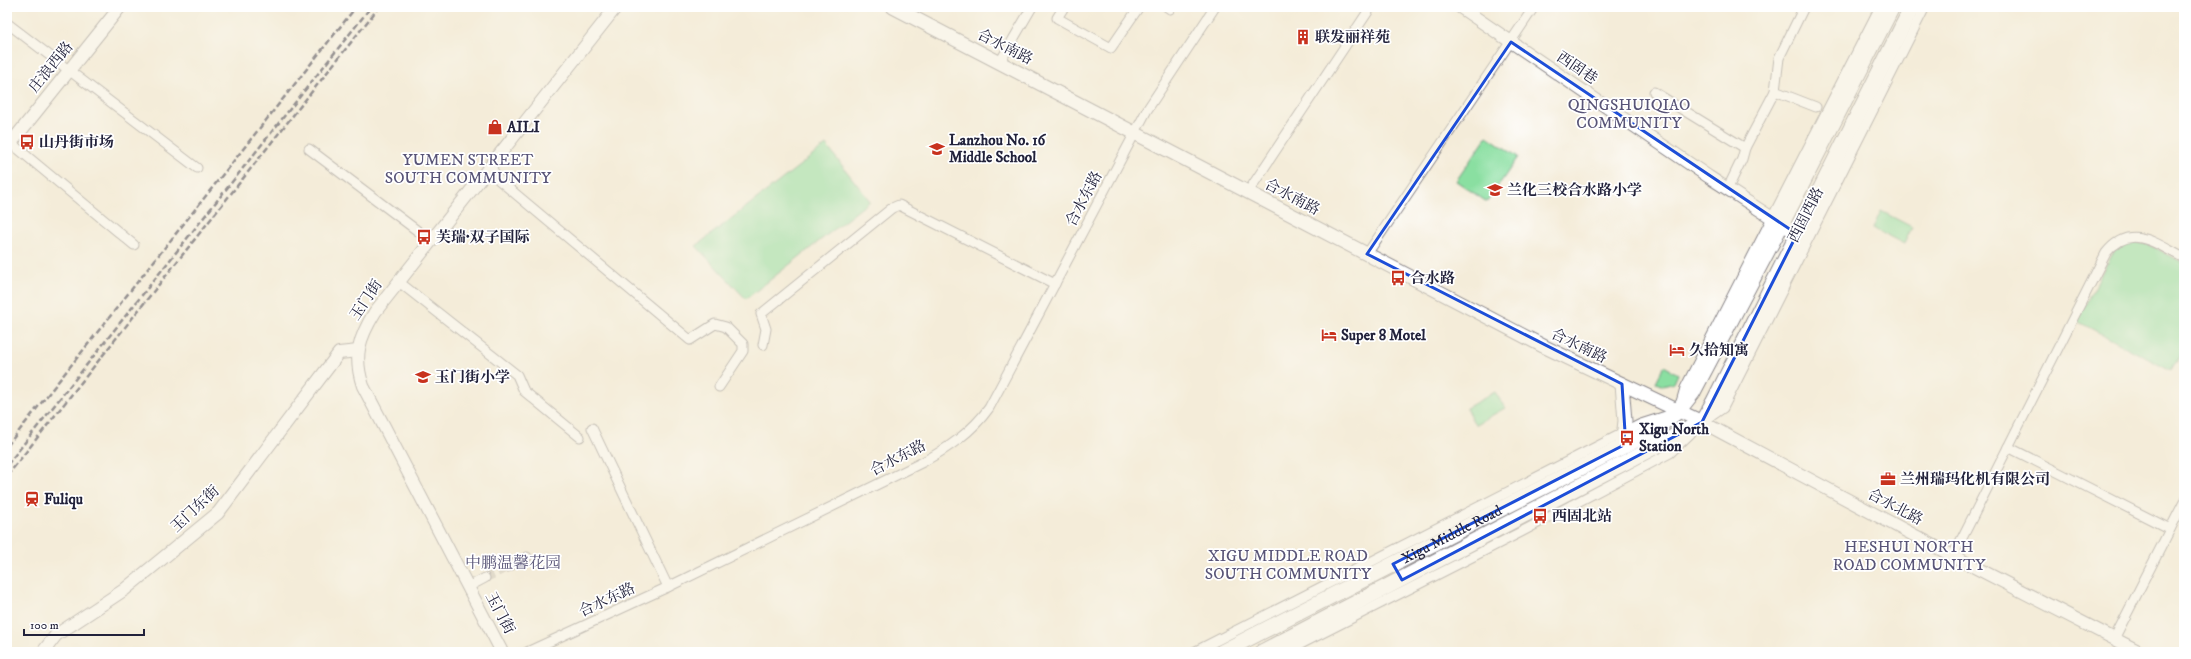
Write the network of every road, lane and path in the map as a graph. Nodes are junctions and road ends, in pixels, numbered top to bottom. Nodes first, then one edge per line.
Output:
1 (120, 7) edge
2 (616, 7) edge
3 (892, 7) edge
4 (1032, 7) edge
5 (1064, 7) edge
6 (1139, 7) edge
7 (1215, 7) edge
8 (1372, 7) edge
9 (1460, 7) edge
10 (1534, 7) edge
11 (1804, 7) edge
12 (1880, 7) edge
13 (1892, 7) edge
14 (1912, 7) edge
15 (1925, 7) edge
16 (7, 22) edge
17 (1511, 42) junction
18 (1000, 62) junction
19 (68, 70) junction
20 (1775, 91) junction
21 (1654, 92) dead end
22 (1816, 107) dead end
23 (1135, 133) junction
24 (9, 145) edge
25 (1745, 148) junction
26 (309, 149) dead end
27 (490, 166) junction
28 (197, 168) dead end
29 (1727, 190) junction
30 (1248, 192) junction
31 (1777, 222) junction
32 (1797, 234) junction
33 (430, 241) junction
34 (134, 246) dead end
35 (1367, 254) junction
36 (2184, 258) edge
37 (398, 282) junction
38 (1055, 284) junction
39 (763, 345) dead end
40 (358, 351) junction
41 (1622, 384) junction
42 (719, 387) dead end
43 (1678, 411) junction
44 (1702, 422) junction
45 (592, 428) dead end
46 (1625, 432) junction
47 (580, 437) dead end
48 (1622, 446) junction
49 (2008, 447) junction
50 (2184, 502) edge
51 (2170, 529) junction
52 (1953, 556) junction
53 (527, 557) dead end
54 (1394, 564) junction
55 (508, 567) tunnel mouth
56 (485, 578) tunnel mouth
57 (1402, 580) junction
58 (468, 587) junction
59 (668, 587) junction
60 (2114, 639) junction
61 (43, 652) edge
62 (502, 652) edge
63 (527, 652) edge
64 (1194, 652) edge
65 (1222, 652) edge
66 (1262, 652) edge
67 (1285, 652) edge
68 (2140, 652) edge

1 - 19 street, 庄浪西路
2 - 27 street, 玉门街
3 - 18 main road, 合水南路
4 - 18 street
5 - 6 street
7 - 23 street, 合水东路
8 - 30 street
9 - 17 street, 西固巷
10 - 17 street
11 - 20 street
12 - 31 street
13 - 31 main road, 西固西路
14 - 32 main road, 西固西路
15 - 44 street
16 - 19 street
17 - 29 street, 西固巷
17 - 35 street
18 - 23 main road, 合水南路
19 - 24 street, 庄浪西路
19 - 28 street
20 - 22 street
20 - 25 street
21 - 25 street
23 - 30 main road, 合水南路
23 - 38 street, 合水东路
24 - 34 street
25 - 29 street
26 - 33 street
27 - 33 street, 玉门街
27 - 42 street
29 - 31 street, 西固巷
30 - 35 main road, 合水南路
31 - 32 street, 西固巷
31 - 43 main road, 西固西路
32 - 44 main road, 西固西路
33 - 37 street, 玉门街
35 - 41 main road, 合水南路
36 - 49 street
37 - 40 street, 玉门街
37 - 47 street
38 - 39 street
38 - 59 street, 合水东路
40 - 58 street, 玉门街
40 - 61 street, 玉门东街
41 - 43 main road, 合水南路
41 - 46 main road
43 - 44 main road, 合水北路
43 - 46 street
43 - 48 main road, Xigu Middle Road
44 - 52 street, 合水北路
44 - 57 main road, Xigu Middle Road
44 - 67 street
45 - 59 street
46 - 48 main road
46 - 64 street
48 - 54 main road, Xigu Middle Road
49 - 51 street
49 - 52 street
50 - 51 street
51 - 60 street
52 - 60 street, 合水北路
53 - 55 street
54 - 57 main road
54 - 65 main road, Xigu Middle Road
56 - 58 street
57 - 66 main road, Xigu Middle Road
58 - 62 street, 玉门街
59 - 63 street, 合水东路
60 - 68 street, 合水北路

